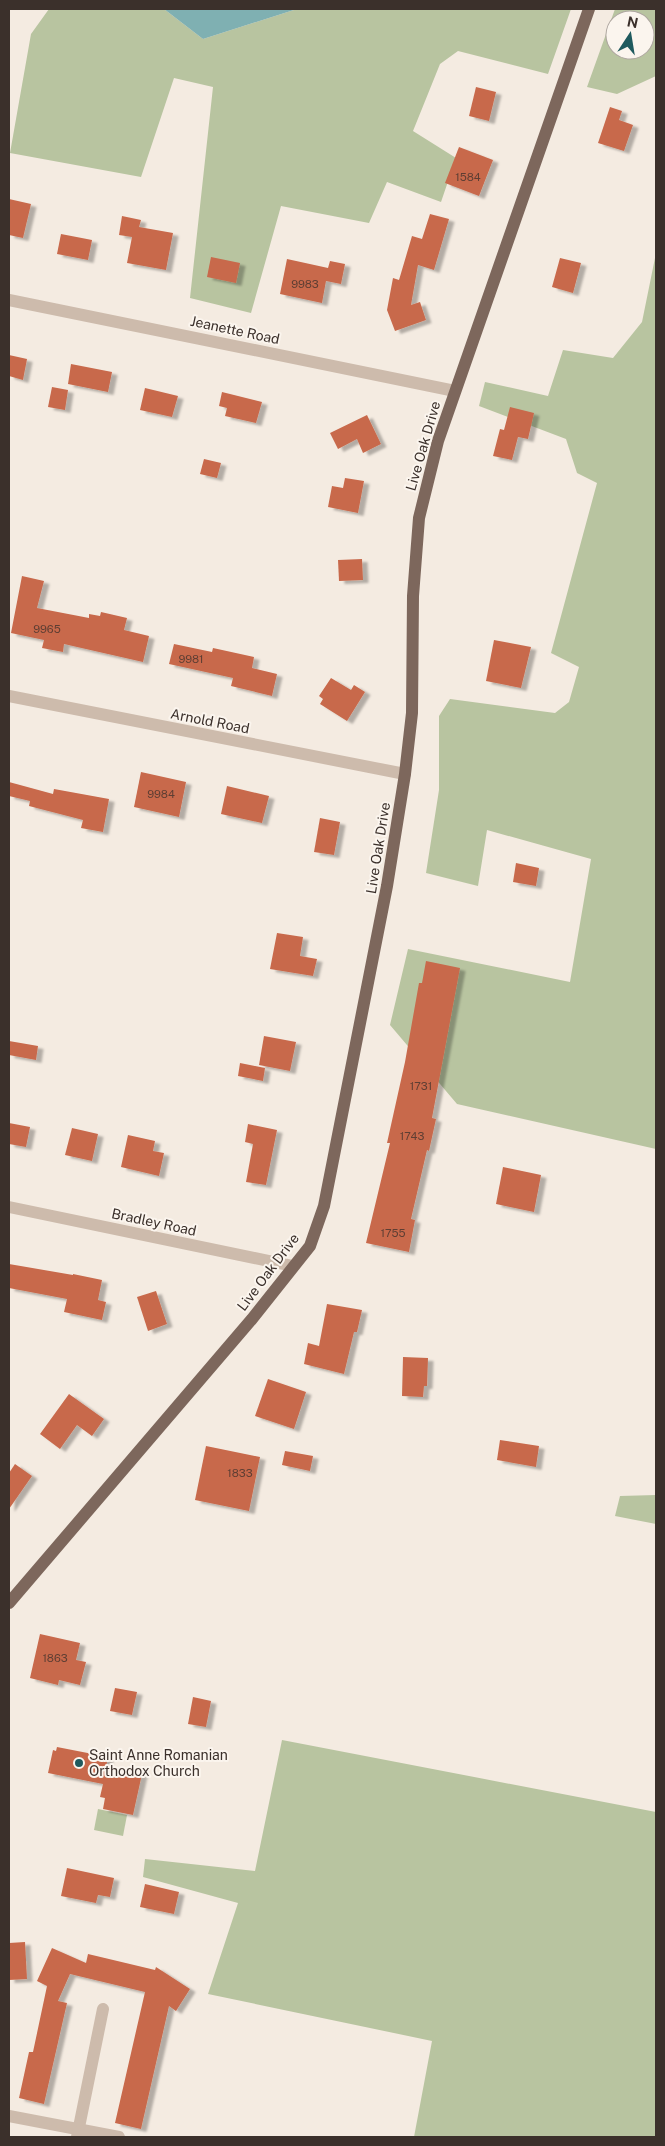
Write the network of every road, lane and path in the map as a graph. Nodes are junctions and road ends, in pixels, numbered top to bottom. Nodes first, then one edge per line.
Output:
1 (589, 9) edge
2 (9, 300) edge
3 (455, 391) junction
4 (9, 696) edge
5 (405, 774) junction
6 (9, 1207) edge
7 (293, 1266) junction
8 (9, 1603) edge
9 (103, 2010) dead end
10 (9, 2116) edge
11 (77, 2133) edge
12 (119, 2137) edge

1 - 3 main road, Live Oak Drive
2 - 3 street, Jeanette Road
3 - 5 main road, Live Oak Drive
4 - 5 street, Arnold Road
5 - 7 main road, Live Oak Drive
6 - 7 street, Bradley Road
7 - 8 main road, Live Oak Drive
9 - 11 street
10 - 11 street
11 - 12 street

